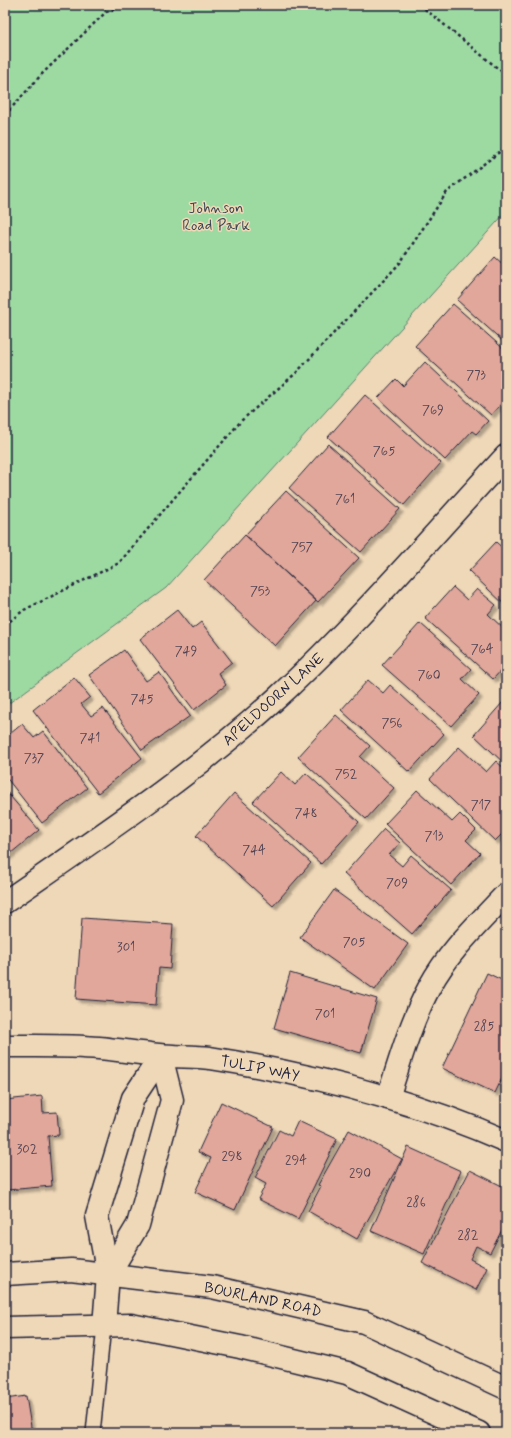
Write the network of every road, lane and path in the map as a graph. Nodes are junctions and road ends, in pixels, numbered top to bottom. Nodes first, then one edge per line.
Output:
1 (102, 5) edge
2 (125, 5) edge
3 (420, 5) edge
4 (106, 12) junction
5 (506, 75) edge
6 (5, 115) edge
7 (506, 147) edge
8 (506, 456) edge
9 (5, 625) edge
10 (506, 894) edge
11 (5, 902) edge
12 (5, 1046) edge
13 (161, 1056) junction
14 (388, 1098) junction
15 (506, 1141) edge
16 (5, 1274) edge
17 (108, 1275) junction
18 (104, 1326) junction
19 (5, 1328) edge
20 (506, 1388) edge
21 (93, 1433) edge
22 (479, 1433) edge

1 - 4 path
2 - 4 path
3 - 5 path
4 - 6 path
7 - 9 path
8 - 11 street, APELDOORN LANE
10 - 14 street
12 - 13 street, TULIP WAY
13 - 14 street, TULIP WAY
13 - 17 street
13 - 17 street
14 - 15 street, TULIP WAY
16 - 17 street, BOURLAND ROAD
17 - 18 street
17 - 20 street, BOURLAND ROAD
18 - 19 street
18 - 21 lane
18 - 22 street

